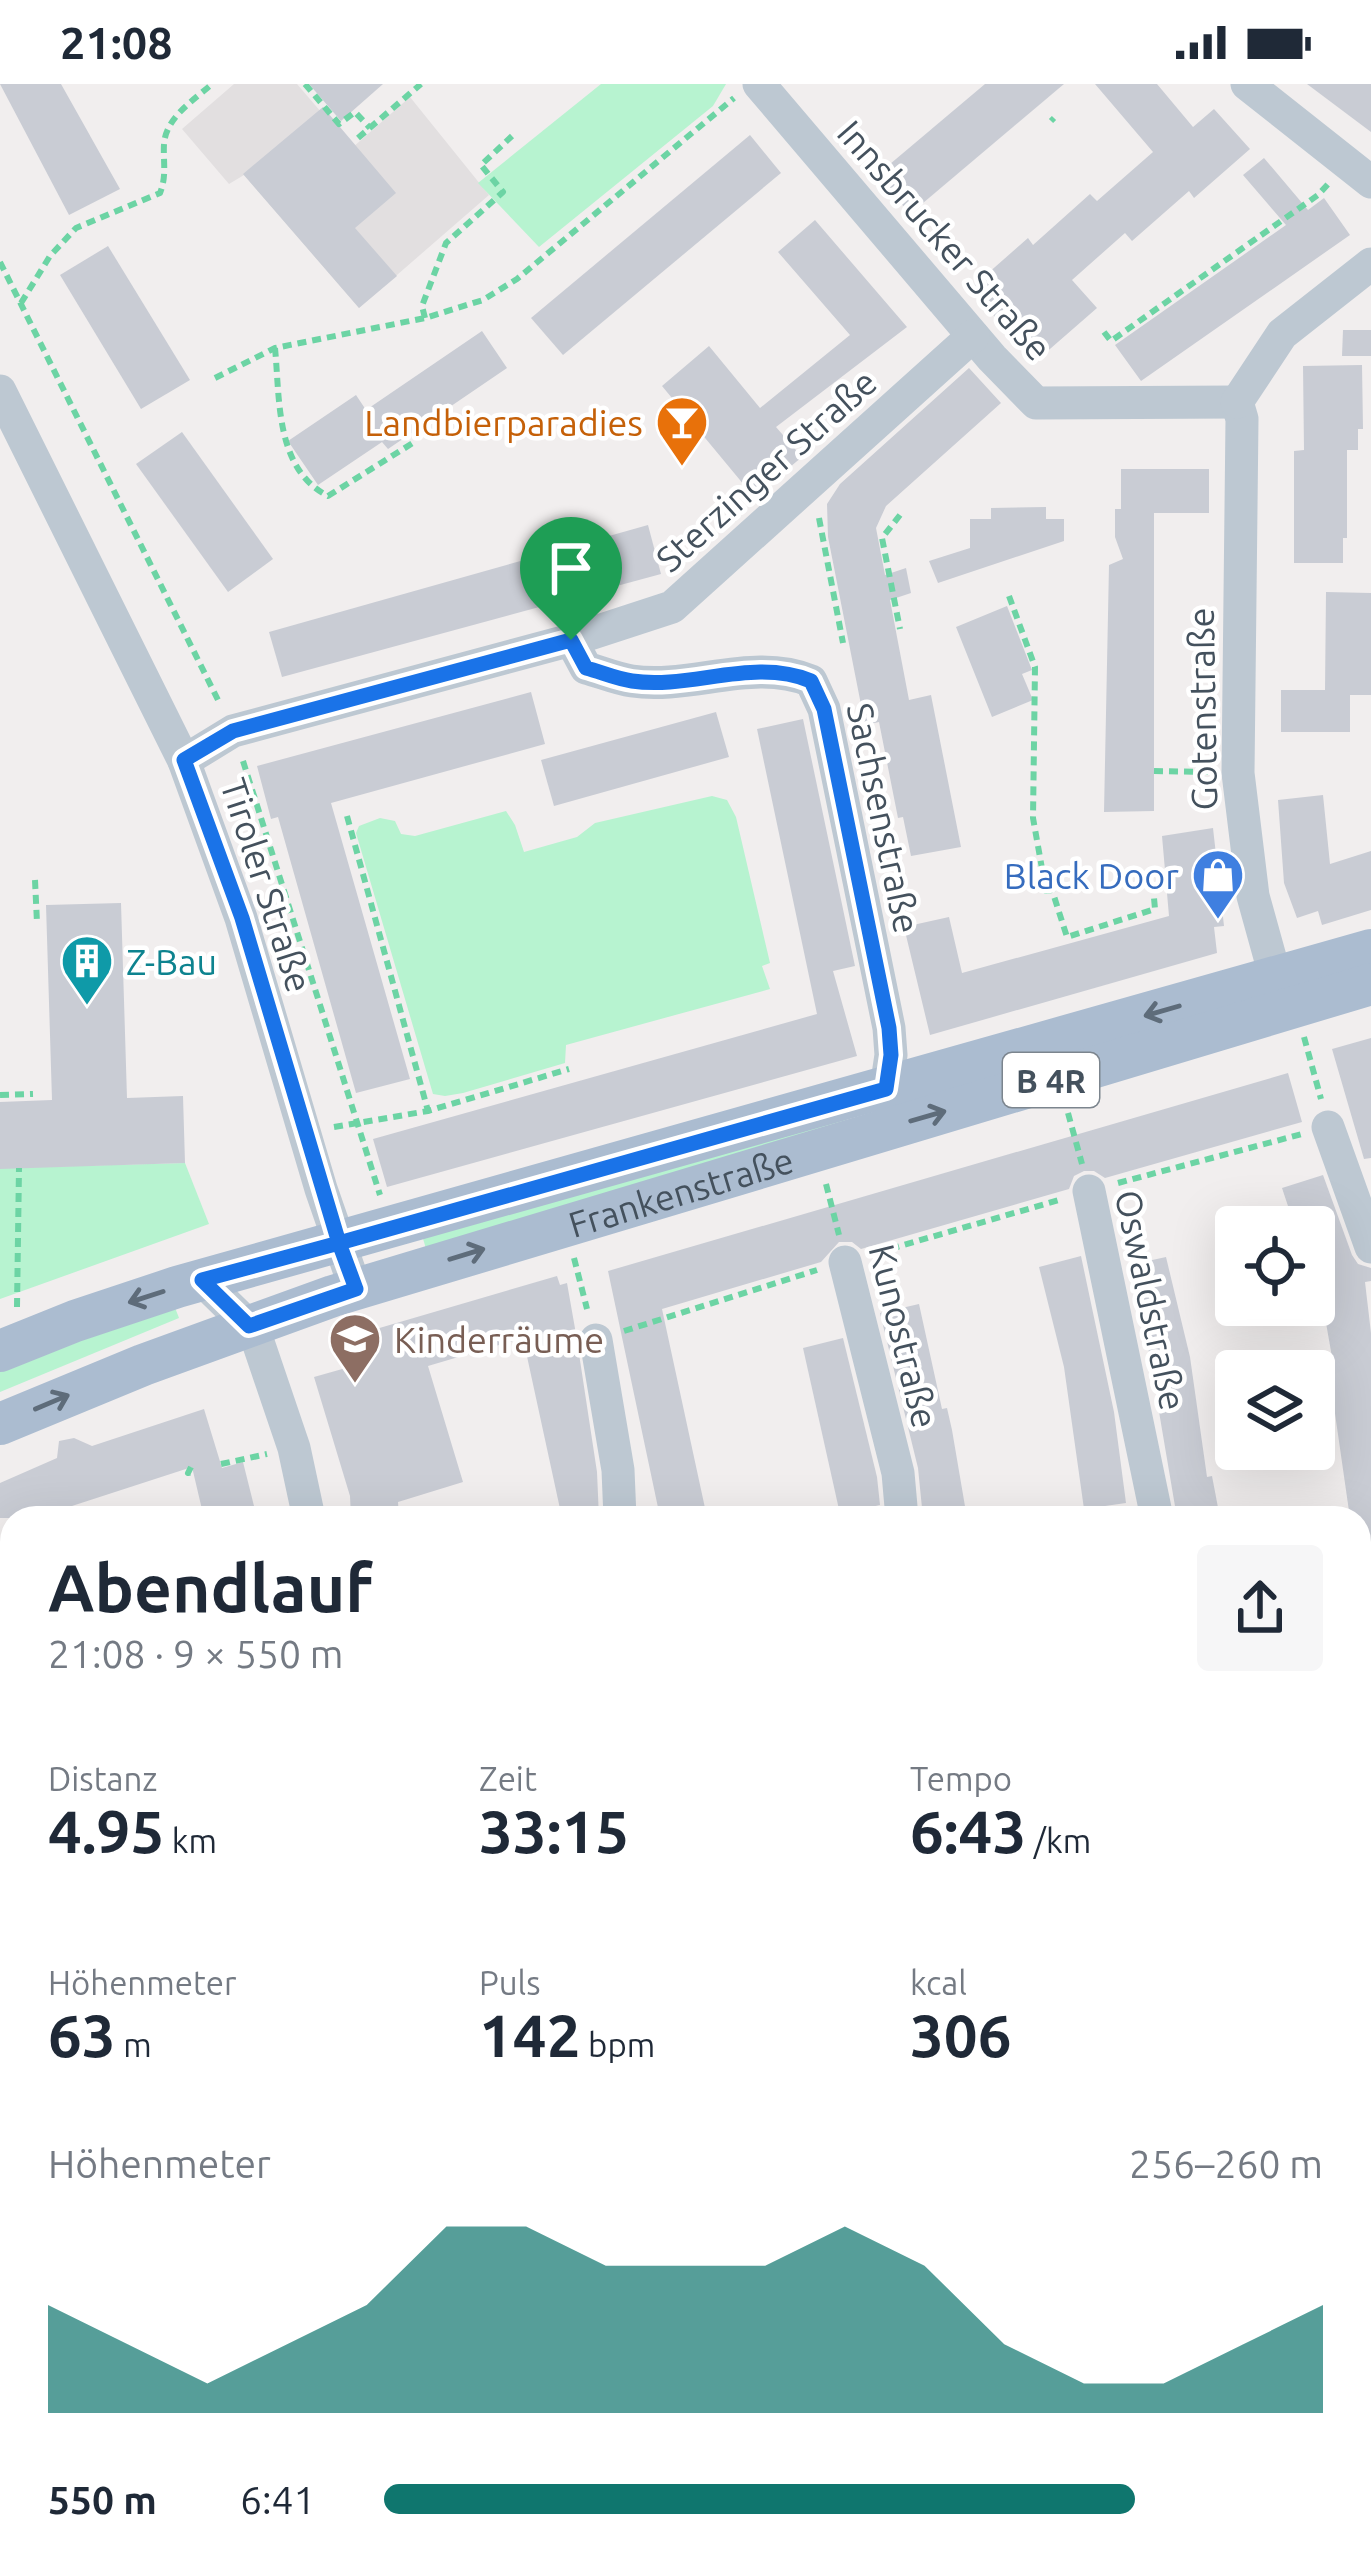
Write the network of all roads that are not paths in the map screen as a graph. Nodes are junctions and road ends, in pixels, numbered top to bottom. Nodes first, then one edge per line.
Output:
1 (755, 84) edge
2 (1246, 84) edge
3 (1359, 172) edge
4 (1371, 264) edge
5 (973, 336) junction
6 (0, 392) edge
7 (1237, 402) junction
8 (571, 640) junction
9 (184, 760) junction
10 (1371, 950) edge
11 (1371, 984) edge
12 (1287, 1005) junction
13 (886, 1089) junction
14 (1328, 1127) road end
15 (1089, 1191) road end
16 (339, 1243) junction
17 (1371, 1247) edge
18 (845, 1262) road end
19 (202, 1280) junction
20 (356, 1289) junction
21 (249, 1326) junction
22 (596, 1340) road end
23 (0, 1352) edge
24 (0, 1424) edge
25 (306, 1506) edge
26 (620, 1506) edge
27 (901, 1506) edge
28 (1155, 1506) edge

1 - 5 street, Innsbrucker Straße
2 - 3 street
4 - 7 street
5 - 7 street, Innsbrucker Straße
5 - 8 street, Sterzinger Straße
6 - 9 street, Tiroler Straße
7 - 12 street, Gotenstraße
8 - 9 street, Sterzinger Straße
8 - 13 street, Sachsenstraße
9 - 16 street, Tiroler Straße
10 - 12 main road, Frankenstraße / B 4R
11 - 12 main road, Frankenstraße / B 4R
12 -> 13 main road, Frankenstraße / B 4R
20 -> 12 main road, Frankenstraße / B 4R
13 - 16 main road, Frankenstraße / B 4R
14 - 17 street
15 - 28 street, Oswaldstraße
16 - 19 main road, Frankenstraße / B 4R
16 - 20 street, Tiroler Straße
18 - 27 street, Kunostraße
19 - 21 street
19 -> 23 main road, Frankenstraße / B 4R
20 - 21 main road, Frankenstraße / B 4R
24 -> 21 main road, Frankenstraße / B 4R
21 - 25 street
22 - 26 street

